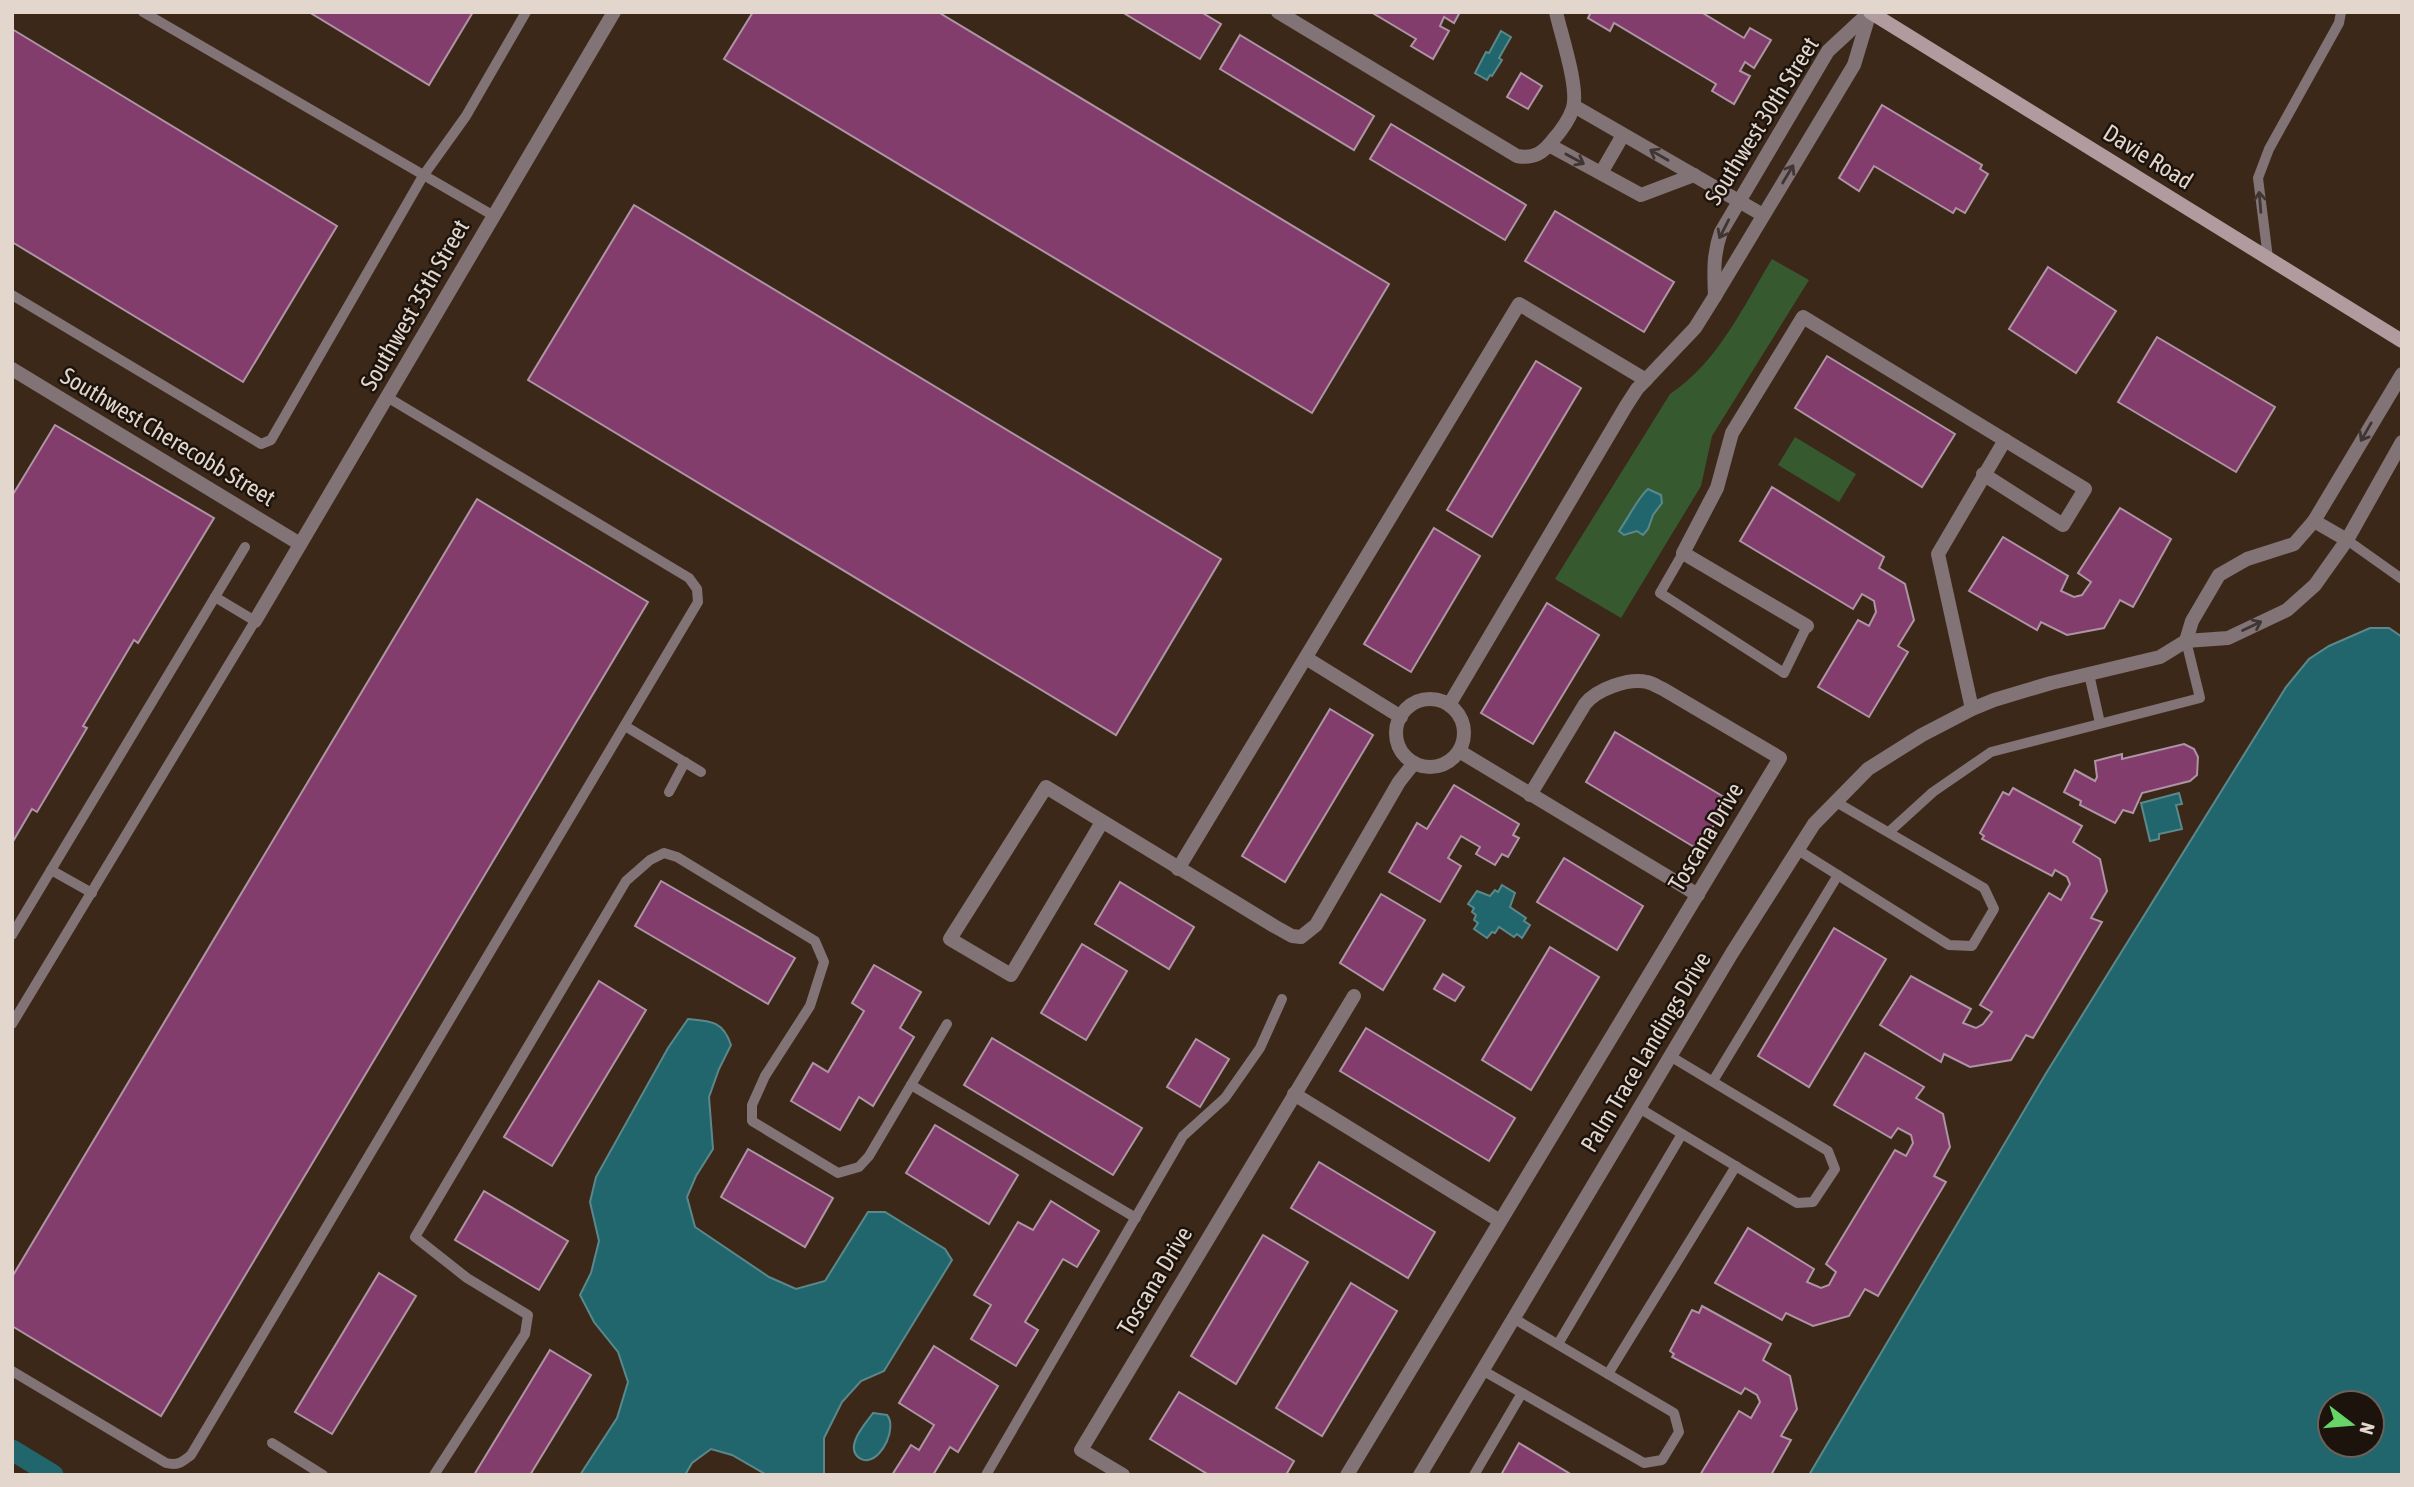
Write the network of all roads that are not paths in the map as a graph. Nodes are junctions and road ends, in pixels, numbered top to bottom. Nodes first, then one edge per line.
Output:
1 (143, 12) edge
2 (526, 12) edge
3 (614, 12) edge
4 (1278, 12) edge
5 (1556, 12) edge
6 (1870, 12) edge
7 (2341, 12) edge
8 (1574, 106) junction
9 (1623, 135) junction
10 (1549, 145) junction
11 (1601, 173) junction
12 (1694, 175) junction
13 (423, 176) junction
14 (1739, 201) junction
15 (1763, 215) junction
16 (494, 216) junction
17 (2268, 258) junction
18 (12, 295) edge
19 (1715, 296) junction
20 (2402, 341) edge
21 (12, 369) edge
22 (2402, 374) edge
23 (1646, 380) junction
24 (387, 397) junction
25 (2005, 440) junction
26 (2402, 442) edge
27 (1983, 474) junction
28 (2314, 522) junction
29 (2347, 540) junction
30 (300, 544) junction
31 (245, 547) dead end
32 (1683, 553) junction
33 (2402, 579) edge
34 (215, 597) junction
35 (255, 621) junction
36 (1807, 626) joint
37 (2186, 641) junction
38 (1306, 658) junction
39 (2089, 674) junction
40 (1449, 705) junction
41 (1972, 709) junction
42 (1401, 717) junction
43 (2100, 723) junction
44 (625, 726) junction
45 (1459, 751) junction
46 (685, 762) junction
47 (1414, 763) junction
48 (701, 772) dead end
49 (668, 792) dead end
50 (1530, 794) junction
51 (1836, 802) junction
52 (1102, 822) junction
53 (1889, 832) junction
54 (1798, 850) junction
55 (1178, 869) junction
56 (51, 870) junction
57 (1838, 875) junction
58 (92, 893) junction
59 (1698, 895) junction
60 (12, 934) edge
61 (1354, 996) dead end
62 (1282, 999) dead end
63 (12, 1024) edge
64 (947, 1024) dead end
65 (1670, 1056) junction
66 (1713, 1081) junction
67 (911, 1085) junction
68 (1294, 1094) junction
69 (1639, 1108) junction
70 (1682, 1134) junction
71 (1736, 1166) junction
72 (1136, 1218) junction
73 (1500, 1221) junction
74 (1513, 1318) junction
75 (1558, 1344) junction
76 (1482, 1370) junction
77 (12, 1371) edge
78 (1608, 1374) junction
79 (1522, 1394) junction
80 (272, 1443) dead end
81 (323, 1475) edge
82 (434, 1475) edge
83 (986, 1475) edge
84 (1123, 1475) edge
85 (1347, 1475) edge
86 (1420, 1475) edge
87 (1474, 1475) edge

1 - 13 lane
2 - 13 lane
3 - 16 street, Southwest 35th Street
4 - 10 street
5 - 8 street
6 - 14 street, Southwest 30th Street
15 -> 6 street, Southwest 30th Street
6 - 17 main road, Davie Road
17 -> 7 lane
8 - 9 street
8 - 10 street
9 - 11 street
12 -> 9 street
10 -> 11 street
11 - 12 street
12 - 14 street
13 - 16 lane
13 - 18 lane
14 - 15 street
14 -> 19 street, Southwest 30th Street
15 - 19 street, Southwest 30th Street
16 - 24 street, Southwest 35th Street
17 - 20 main road, Davie Road
19 - 23 street, Southwest 30th Street
21 - 30 street, Southwest Cherecobb Street
22 -> 28 street
23 - 38 street
23 - 40 street, Southwest 30th Street
24 - 30 street, Southwest 35th Street
24 - 44 lane
25 - 27 street
25 - 27 street
25 - 32 street
26 - 29 street, Palm Trace Landings Drive
27 - 41 street
28 - 29 street
28 - 37 street
29 - 33 lane
37 -> 29 street, Palm Trace Landings Drive
30 - 35 street, Southwest 35th Street
31 - 34 lane
32 - 36 street
32 - 36 lane
34 - 35 lane
34 - 56 lane
35 - 58 lane
37 - 39 street, Palm Trace Landings Drive
37 - 43 lane
38 - 42 street
38 - 55 street
39 - 41 street, Palm Trace Landings Drive
39 - 43 lane
40 - 42 street
40 - 45 street
41 - 51 street, Palm Trace Landings Drive
42 - 47 street
43 - 53 lane
44 - 46 lane
44 - 77 lane
45 - 47 street
45 - 50 street
46 - 48 lane
46 - 49 lane
47 - 55 street
50 - 59 street
50 - 59 street, Toscana Drive
51 - 53 lane
51 - 54 street, Palm Trace Landings Drive
52 - 52 street
52 - 55 street
53 - 57 lane
54 - 57 lane
54 - 65 street, Palm Trace Landings Drive
56 - 58 lane
56 - 60 lane
57 - 66 lane
58 - 63 lane
59 - 73 street, Toscana Drive
61 - 68 street, Toscana Drive
62 - 72 lane
64 - 67 lane
65 - 66 lane
65 - 69 street, Palm Trace Landings Drive
66 - 71 lane
67 - 72 lane
67 - 82 lane
68 - 73 street
68 - 84 street, Toscana Drive
69 - 70 lane
69 - 74 street, Palm Trace Landings Drive
70 - 71 lane
70 - 75 lane
71 - 78 lane
72 - 83 lane
73 - 85 street, Toscana Drive
74 - 75 lane
74 - 76 street, Palm Trace Landings Drive
75 - 78 lane
76 - 79 lane
76 - 86 street, Palm Trace Landings Drive
78 - 79 lane
79 - 87 lane
80 - 81 lane

